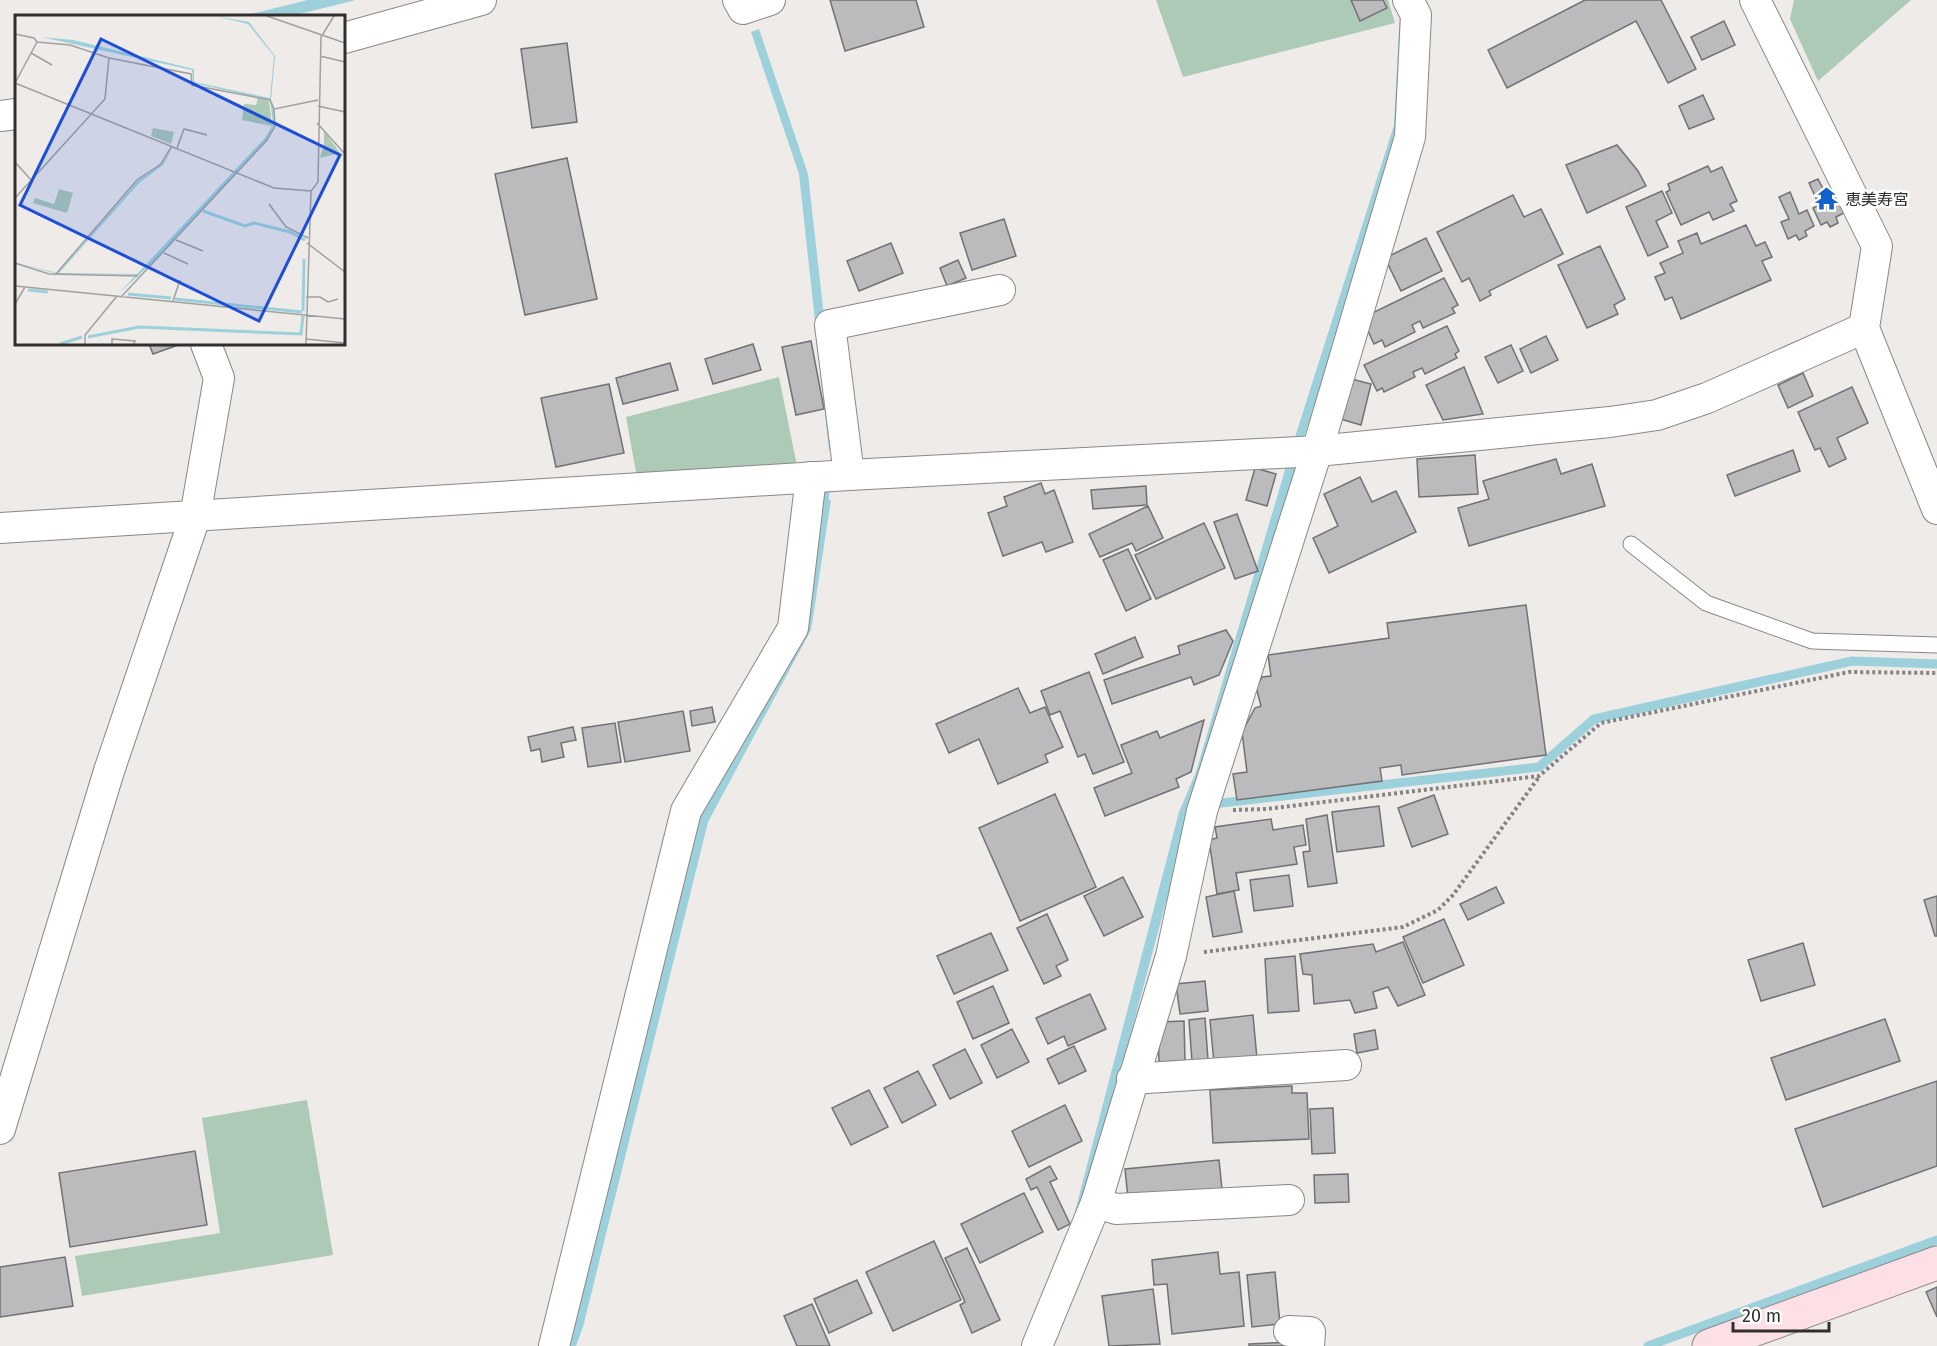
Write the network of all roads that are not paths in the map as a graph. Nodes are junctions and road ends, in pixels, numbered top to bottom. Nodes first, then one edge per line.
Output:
1 (482, 0) edge
2 (738, 0) edge
3 (770, 0) edge
4 (1408, 0) edge
5 (1755, 0) edge
6 (345, 38) edge
7 (15, 114) edge
8 (0, 116) edge
9 (1000, 290) dead end
10 (1864, 328) junction
11 (206, 345) edge
12 (1317, 451) junction
13 (849, 475) junction
14 (810, 477) junction
15 (1937, 508) edge
16 (195, 517) junction
17 (0, 528) edge
18 (1630, 544) dead end
19 (1937, 645) edge
20 (1346, 1065) dead end
21 (1132, 1079) junction
22 (0, 1129) edge
23 (1289, 1200) dead end
24 (1095, 1203) junction
25 (1937, 1263) edge
26 (554, 1346) edge
27 (1037, 1346) edge
28 (1709, 1346) edge

1 - 6 street
2 - 3 street
4 - 12 street
5 - 10 street
7 - 8 street
9 - 13 street
10 - 12 street
10 - 15 street
11 - 16 street
12 - 13 street
12 - 21 street
13 - 14 street
14 - 16 street
14 - 26 street
16 - 17 street
16 - 22 street
18 - 19 lane
20 - 21 street
21 - 24 street
23 - 24 street
24 - 27 street
25 - 28 street

